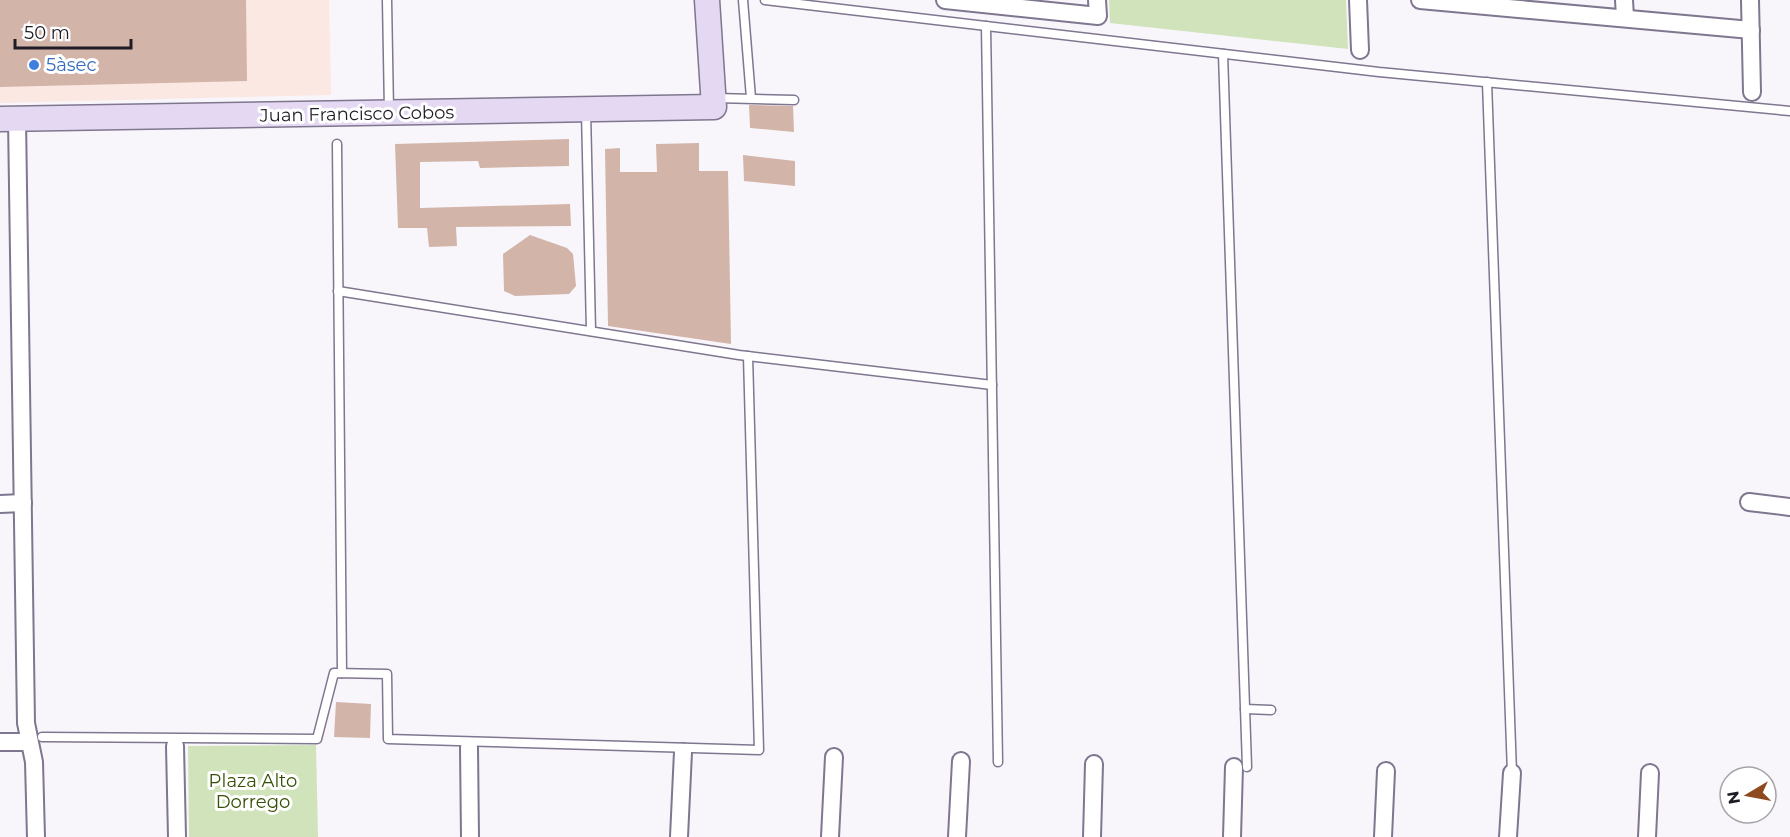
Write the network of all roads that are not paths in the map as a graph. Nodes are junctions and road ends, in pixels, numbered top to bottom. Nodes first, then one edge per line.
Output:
1 (387, 0) edge
2 (707, 0) edge
3 (743, 0) edge
4 (765, 0) edge
5 (945, 0) edge
6 (1358, 0) edge
7 (1420, 0) edge
8 (1624, 0) edge
9 (1750, 0) edge
10 (968, 1) edge
11 (1492, 3) edge
12 (1098, 8) edge
13 (1625, 17) junction
14 (986, 26) junction
15 (1751, 30) junction
16 (1360, 50) dead end
17 (1223, 54) junction
18 (1487, 82) junction
19 (1752, 92) dead end
20 (751, 98) junction
21 (794, 100) dead end
22 (713, 103) junction
23 (586, 110) junction
24 (1790, 111) edge
25 (388, 114) junction
26 (8, 119) edge
27 (337, 144) dead end
28 (338, 291) junction
29 (591, 331) junction
30 (748, 356) junction
31 (992, 386) junction
32 (1749, 502) dead end
33 (23, 503) junction
34 (0, 504) edge
35 (1790, 507) edge
36 (342, 673) junction
37 (1245, 709) junction
38 (1271, 710) dead end
39 (35, 740) junction
40 (0, 742) edge
41 (175, 746) dead end
42 (469, 747) dead end
43 (682, 752) dead end
44 (834, 757) dead end
45 (961, 761) dead end
46 (998, 762) dead end
47 (1094, 764) dead end
48 (1241, 767) joint
49 (1386, 771) dead end
50 (1512, 773) joint
51 (1650, 773) dead end
52 (36, 837) edge
53 (177, 837) edge
54 (470, 837) edge
55 (679, 837) edge
56 (830, 837) edge
57 (957, 837) edge
58 (1092, 837) edge
59 (1232, 837) edge
60 (1383, 837) edge
61 (1508, 837) edge
62 (1647, 837) edge

1 - 25 lane
2 - 22 street
3 - 20 lane
4 - 14 lane
5 - 10 street
6 - 16 street
7 - 11 street
8 - 13 street
9 - 15 street
10 - 12 street
11 - 13 street
13 - 15 street
14 - 17 lane
14 - 31 lane
15 - 19 street
17 - 18 lane
17 - 37 lane
18 - 24 lane
18 - 50 lane
20 - 21 lane
20 - 22 lane
22 - 23 street, Juan Francisco Cobos
23 - 25 street, Juan Francisco Cobos
23 - 29 lane
25 - 26 street, Juan Francisco Cobos
26 - 33 street
27 - 28 lane
28 - 29 lane
28 - 36 lane
29 - 30 lane
30 - 31 lane
30 - 36 lane
31 - 46 lane
32 - 35 street
33 - 34 street
33 - 39 street
36 - 39 lane
37 - 38 lane
37 - 48 lane
39 - 40 street
39 - 52 street
41 - 53 street
42 - 54 street
43 - 55 street
44 - 56 street
45 - 57 street
47 - 58 street
48 - 59 street
49 - 60 street
50 - 61 street
51 - 62 street

